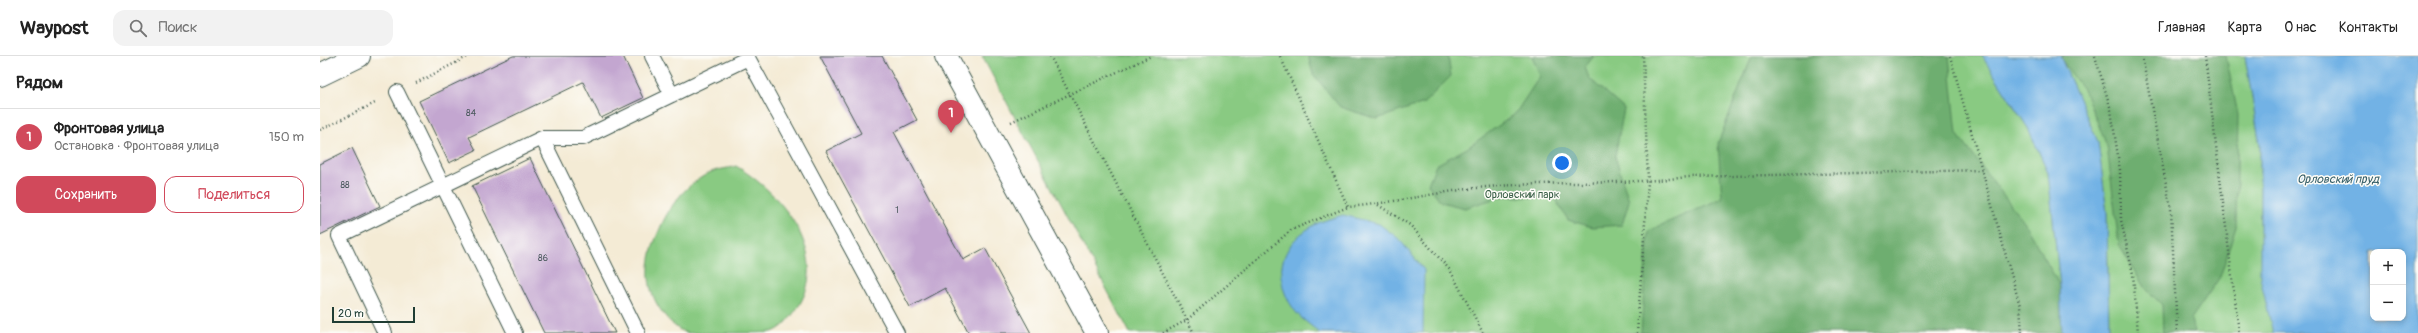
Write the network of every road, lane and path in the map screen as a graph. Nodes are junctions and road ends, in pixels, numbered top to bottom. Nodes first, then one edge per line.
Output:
1 (359, 56) edge
2 (652, 56) edge
3 (946, 56) edge
4 (1050, 56) edge
5 (1151, 56) edge
6 (1280, 56) edge
7 (1643, 56) edge
8 (1950, 56) edge
9 (2095, 56) edge
10 (2142, 56) edge
11 (2205, 56) edge
12 (748, 57) edge
13 (320, 75) edge
14 (397, 92) dead end
15 (1070, 94) junction
16 (672, 95) junction
17 (988, 133) junction
18 (542, 138) junction
19 (1982, 170) junction
20 (1648, 182) junction
21 (442, 184) junction
22 (1377, 204) junction
23 (1348, 207) junction
24 (1187, 320) junction
25 (386, 333) edge
26 (515, 333) edge
27 (638, 333) edge
28 (897, 333) edge
29 (1097, 333) edge
30 (1163, 333) edge
31 (1194, 333) edge
32 (1483, 333) edge
33 (1637, 333) edge
34 (2022, 333) edge
35 (2138, 333) edge
36 (2177, 333) edge
37 (2238, 333) edge

1 - 13 main road
2 - 16 lane
3 - 17 main road
4 - 15 path
5 - 15 path
6 - 23 path
7 - 20 path
8 - 19 path
9 - 35 path
10 - 36 path
11 - 37 path
12 - 16 lane
12 - 28 lane
14 - 21 lane
15 - 17 path
15 - 24 path
16 - 18 lane
17 - 29 main road
18 - 21 lane
18 - 27 lane
19 - 20 path
19 - 34 path
20 - 22 path
20 - 33 path
21 - 25 lane
21 - 26 lane
22 - 23 path
22 - 32 path
23 - 24 path
24 - 30 path
24 - 31 path

